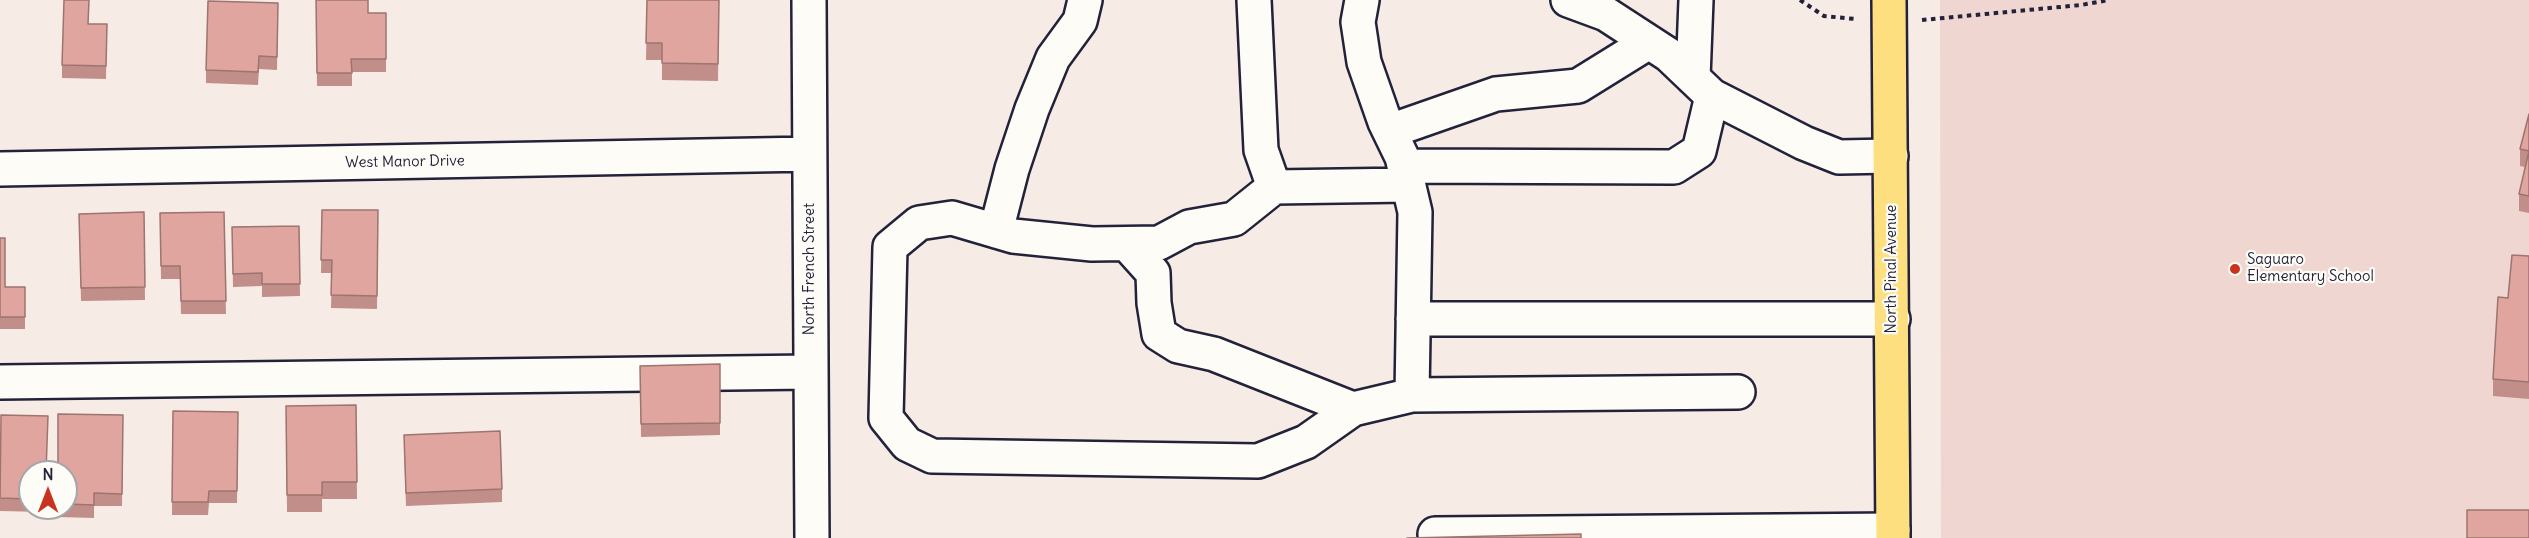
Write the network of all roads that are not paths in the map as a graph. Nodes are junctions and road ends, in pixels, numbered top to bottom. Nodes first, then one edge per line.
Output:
1 (809, 0) edge
2 (1085, 0) edge
3 (1254, 0) edge
4 (1362, 0) edge
5 (1568, 0) edge
6 (1696, 0) edge
7 (1889, 12) edge
8 (1649, 42) junction
9 (1702, 87) junction
10 (1390, 131) junction
11 (809, 154) junction
12 (1891, 156) junction
13 (0, 169) edge
14 (1406, 176) junction
15 (1274, 187) junction
16 (996, 231) junction
17 (1127, 244) junction
18 (1413, 320) junction
19 (1893, 320) junction
20 (810, 372) junction
21 (0, 382) edge
22 (1738, 392) dead end
23 (1412, 394) junction
24 (1353, 409) junction
25 (1435, 534) dead end
26 (1893, 534) edge
27 (812, 538) edge

1 - 11 street, North French Street
2 - 16 street
3 - 15 street
4 - 10 street
5 - 8 street
6 - 9 street
7 - 12 main road, North Pinal Avenue
8 - 9 street
8 - 10 street
9 - 12 street
9 - 14 street
10 - 14 street
11 - 13 street, West Manor Drive
11 - 20 street, North French Street
12 - 19 main road, North Pinal Avenue
14 - 15 street
14 - 18 street
15 - 17 street
16 - 17 street
16 - 24 street
17 - 24 street
18 - 19 street
18 - 23 street
19 - 26 main road, North Pinal Avenue
20 - 21 street
20 - 27 street, North French Street
22 - 23 street
23 - 24 street
25 - 26 street

